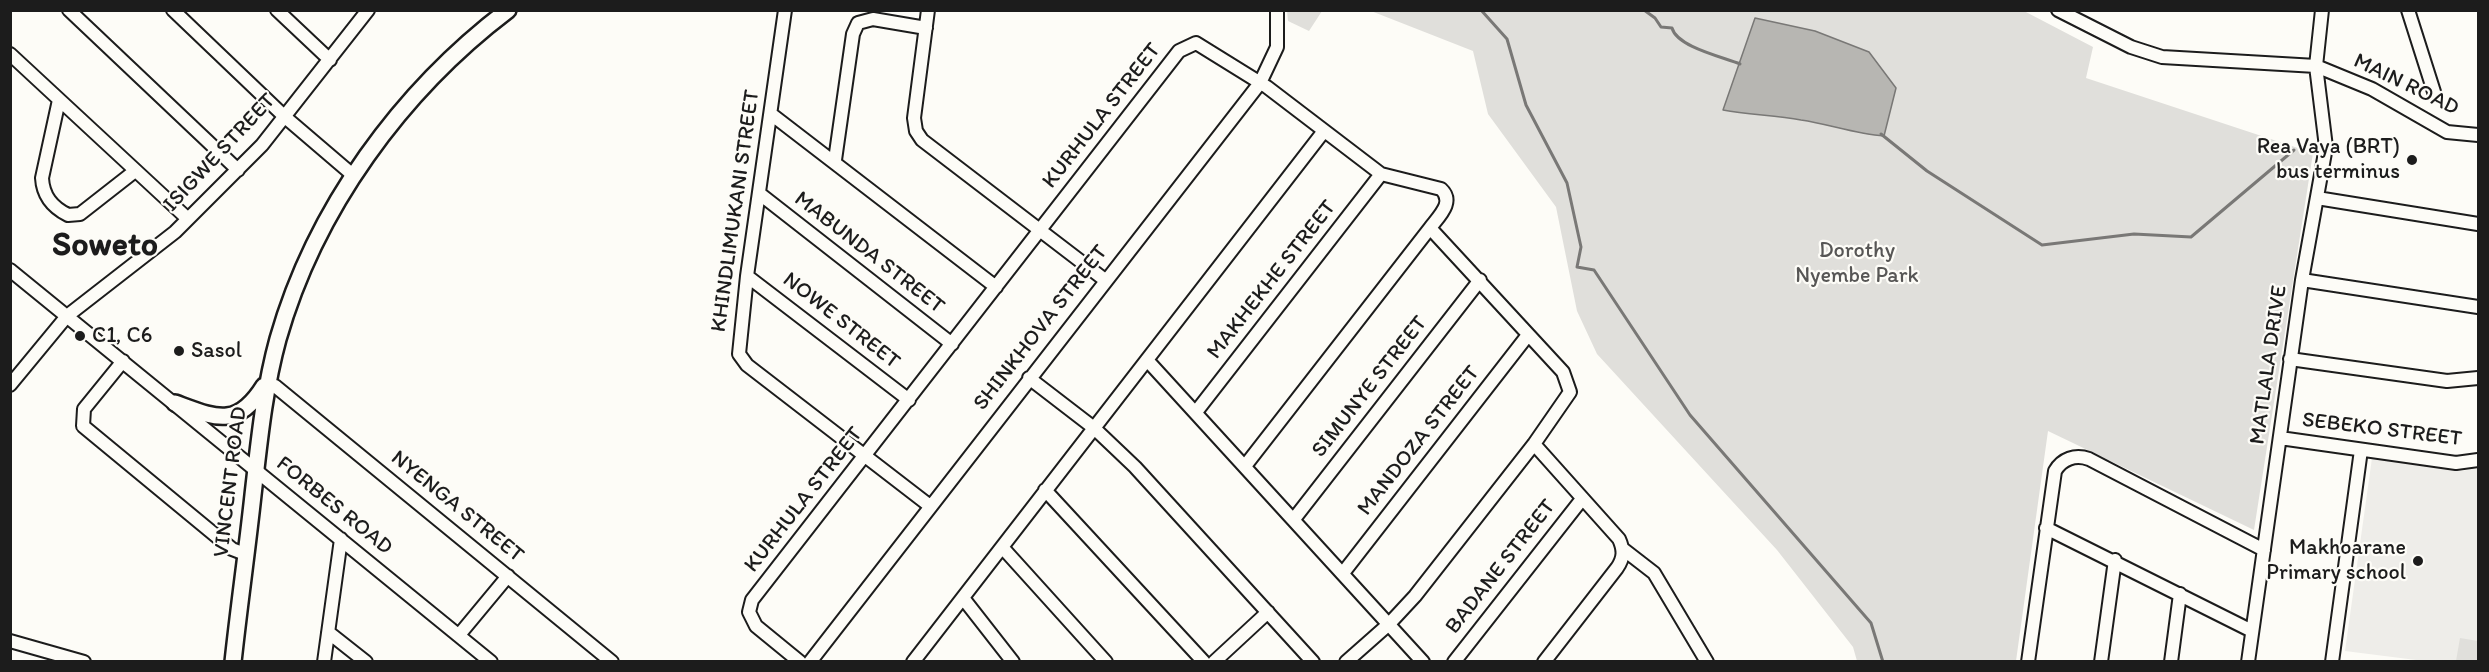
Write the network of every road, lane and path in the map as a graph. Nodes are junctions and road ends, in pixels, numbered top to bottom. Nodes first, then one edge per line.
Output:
1 (69, 10) edge
2 (173, 10) edge
3 (277, 10) edge
4 (368, 10) edge
5 (508, 10) edge
6 (785, 10) edge
7 (928, 10) edge
8 (1277, 10) edge
9 (2058, 10) edge
10 (2322, 10) edge
11 (2408, 10) edge
12 (926, 28) junction
13 (10, 54) edge
14 (330, 60) junction
15 (2317, 70) junction
16 (1260, 82) junction
17 (2435, 95) dead end
18 (59, 100) junction
19 (771, 114) junction
20 (285, 117) junction
21 (1324, 131) junction
22 (2478, 135) edge
23 (2478, 143) edge
24 (835, 160) junction
25 (238, 170) junction
26 (135, 171) junction
27 (1381, 174) junction
28 (354, 176) junction
29 (760, 194) junction
30 (2317, 198) junction
31 (188, 219) junction
32 (2478, 224) edge
33 (1430, 228) junction
34 (1040, 230) junction
35 (10, 270) edge
36 (747, 276) junction
37 (1104, 280) junction
38 (1480, 280) junction
39 (2301, 280) junction
40 (996, 287) junction
41 (2478, 307) edge
42 (67, 316) junction
43 (1528, 335) junction
44 (952, 344) junction
45 (2290, 359) junction
46 (1147, 360) junction
47 (123, 361) junction
48 (1029, 378) junction
49 (2478, 378) edge
50 (272, 382) junction
51 (10, 385) edge
52 (909, 400) junction
53 (175, 403) junction
54 (1196, 412) junction
55 (1094, 428) junction
56 (2280, 438) junction
57 (1534, 444) junction
58 (2361, 450) junction
59 (865, 456) junction
60 (2478, 460) edge
61 (1245, 466) junction
62 (260, 474) junction
63 (1045, 490) junction
64 (1582, 499) junction
65 (930, 506) junction
66 (1294, 519) junction
67 (2046, 528) junction
68 (341, 539) junction
69 (1002, 547) junction
70 (1623, 549) junction
71 (2264, 550) junction
72 (245, 554) junction
73 (2115, 560) junction
74 (1343, 573) junction
75 (508, 576) junction
76 (2180, 594) junction
77 (963, 598) junction
78 (1268, 612) junction
79 (1389, 624) junction
80 (2252, 631) junction
81 (328, 632) junction
82 (459, 635) junction
83 (10, 641) edge
84 (917, 660) edge
85 (84, 662) edge
86 (233, 662) edge
87 (239, 662) edge
88 (324, 662) edge
89 (366, 662) edge
90 (491, 662) edge
91 (612, 662) edge
92 (800, 662) edge
93 (810, 662) edge
94 (1013, 662) edge
95 (1106, 662) edge
96 (1204, 662) edge
97 (1214, 662) edge
98 (1313, 662) edge
99 (1346, 662) edge
100 (1423, 662) edge
101 (1454, 662) edge
102 (1544, 662) edge
103 (1707, 662) edge
104 (2028, 662) edge
105 (2101, 662) edge
106 (2171, 662) edge
107 (2248, 662) edge
108 (2332, 662) edge

1 - 25 street
2 - 20 street
3 - 14 street
4 - 14 street, ISIGWE STREET
5 - 28 main road, VINCENT ROAD
6 - 19 street, KHINDLIMUKANI STREET
7 - 12 street
8 - 16 street, SHINKHOVA STREET
9 - 15 street
10 - 15 street, MATLALA DRIVE
11 - 17 street
12 - 24 street
12 - 34 street
13 - 18 street
14 - 20 street, ISIGWE STREET
15 - 22 street, MAIN ROAD
15 - 23 street, MAIN ROAD
15 - 30 street, MATLALA DRIVE
16 - 21 street, KURHULA STREET
16 - 34 street, KURHULA STREET
16 - 37 street, SHINKHOVA STREET
18 - 26 street
18 - 26 street
19 - 24 street
19 - 29 street, KHINDLIMUKANI STREET
20 - 25 street, ISIGWE STREET
20 - 28 street
21 - 27 street, KURHULA STREET
21 - 46 street
24 - 40 street
25 - 31 street, ISIGWE STREET
26 - 31 street
27 - 33 street, KURHULA STREET
27 - 54 street, MAKHEKHE STREET
28 - 50 main road, VINCENT ROAD
29 - 36 street, KHINDLIMUKANI STREET
29 - 44 street, MABUNDA STREET
30 - 32 street
30 - 39 street, MATLALA DRIVE
31 - 42 street, ISIGWE STREET
33 - 38 street
33 - 61 street, KURHULA STREET
34 - 37 street
34 - 40 street, KURHULA STREET
35 - 42 street, FORBES ROAD
36 - 52 street, NOWE STREET
36 - 59 street, KHINDLIMUKANI STREET
37 - 48 street, SHINKHOVA STREET
38 - 43 street
38 - 66 street, SIMUNYE STREET
39 - 41 street
39 - 45 street, MATLALA DRIVE
40 - 44 street, KURHULA STREET
42 - 47 street, FORBES ROAD
42 - 51 street, ISIGWE STREET
43 - 57 street
43 - 74 street, MANDOZA STREET
44 - 52 street, KURHULA STREET
45 - 49 street
45 - 56 street, MATLALA DRIVE
46 - 54 street
46 - 55 street
47 - 53 street, FORBES ROAD
47 - 72 street
48 - 55 street
48 - 65 street, SHINKHOVA STREET
50 - 53 main road
50 - 62 main road, VINCENT ROAD
50 - 75 street, NYENGA STREET
52 - 59 street, KURHULA STREET
53 - 62 street, FORBES ROAD
54 - 61 street
55 - 63 street
55 - 78 street
56 - 58 street, SEBEKO STREET
56 - 71 street, MATLALA DRIVE
57 - 64 street
57 - 79 street
58 - 60 street, SEBEKO STREET
58 - 108 street
59 - 65 street, KHINDLIMUKANI STREET
59 - 92 street, KURHULA STREET
61 - 66 street
62 - 68 street, FORBES ROAD
62 - 72 main road, VINCENT ROAD
62 - 87 main road, VINCENT ROAD
63 - 69 street
63 - 96 street
64 - 70 street
64 - 101 street, BADANE STREET
65 - 93 street, SHINKHOVA STREET
66 - 74 street
67 - 71 street
67 - 73 street
67 - 104 street
68 - 81 street
68 - 82 street, FORBES ROAD
69 - 77 street
69 - 95 street
70 - 102 street
70 - 103 street
71 - 80 street, MATLALA DRIVE
72 - 86 main road, VINCENT ROAD
73 - 76 street
73 - 105 street
74 - 79 street
75 - 82 street
75 - 91 street, NYENGA STREET
76 - 80 street
76 - 106 street
77 - 84 street
77 - 94 street
78 - 97 street
78 - 98 street
79 - 99 street
79 - 100 street
80 - 107 street, MATLALA DRIVE
81 - 88 street
81 - 89 street
82 - 90 street, FORBES ROAD
83 - 85 street

